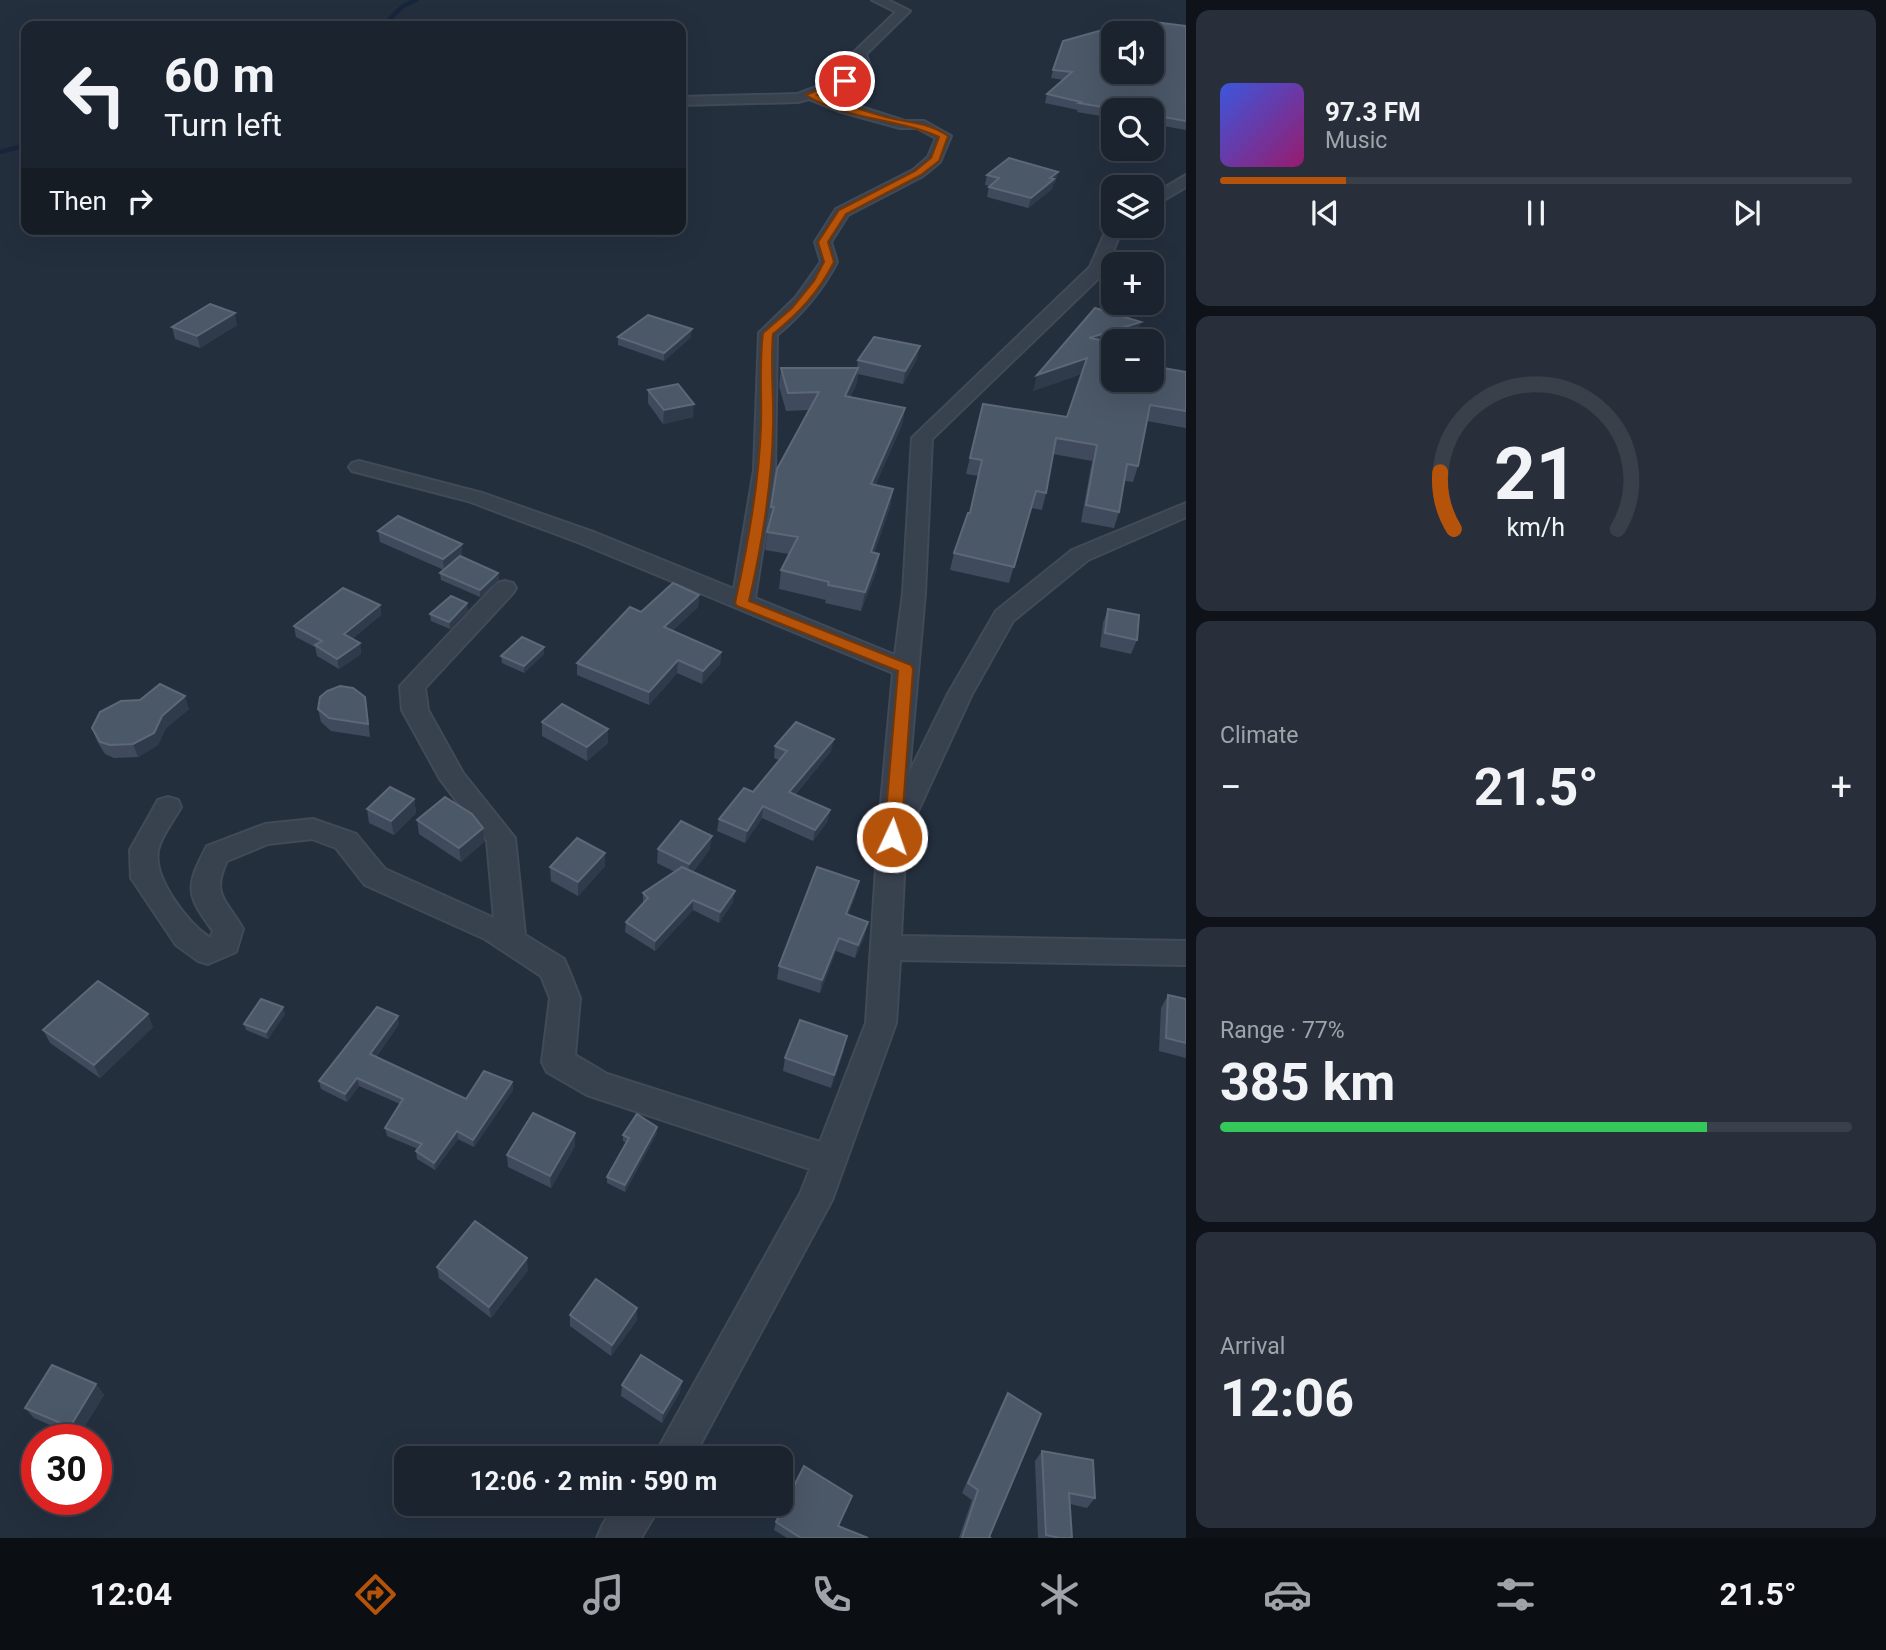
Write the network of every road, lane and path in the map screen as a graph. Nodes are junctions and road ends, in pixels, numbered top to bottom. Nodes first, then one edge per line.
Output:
1 (878, 0) edge
2 (810, 95) junction
3 (686, 101) edge
4 (1186, 180) edge
5 (1164, 194) edge
6 (1110, 238) edge
7 (359, 467) dead end
8 (1186, 509) edge
9 (505, 588) dead end
10 (742, 603) junction
11 (906, 669) junction
12 (168, 807) dead end
13 (892, 837) junction
14 (511, 941) junction
15 (885, 948) junction
16 (1186, 953) edge
17 (829, 1160) junction
18 (679, 1446) edge
19 (633, 1516) edge
20 (617, 1538) edge

1 - 2 street
2 - 3 street
2 - 10 street
4 - 5 street
6 - 11 street
7 - 10 street
8 - 13 street
9 - 14 street
10 - 11 street
11 - 13 street
12 - 14 street
13 - 15 street
14 - 17 street
15 - 16 street
15 - 17 street
17 - 18 street
19 - 20 street

